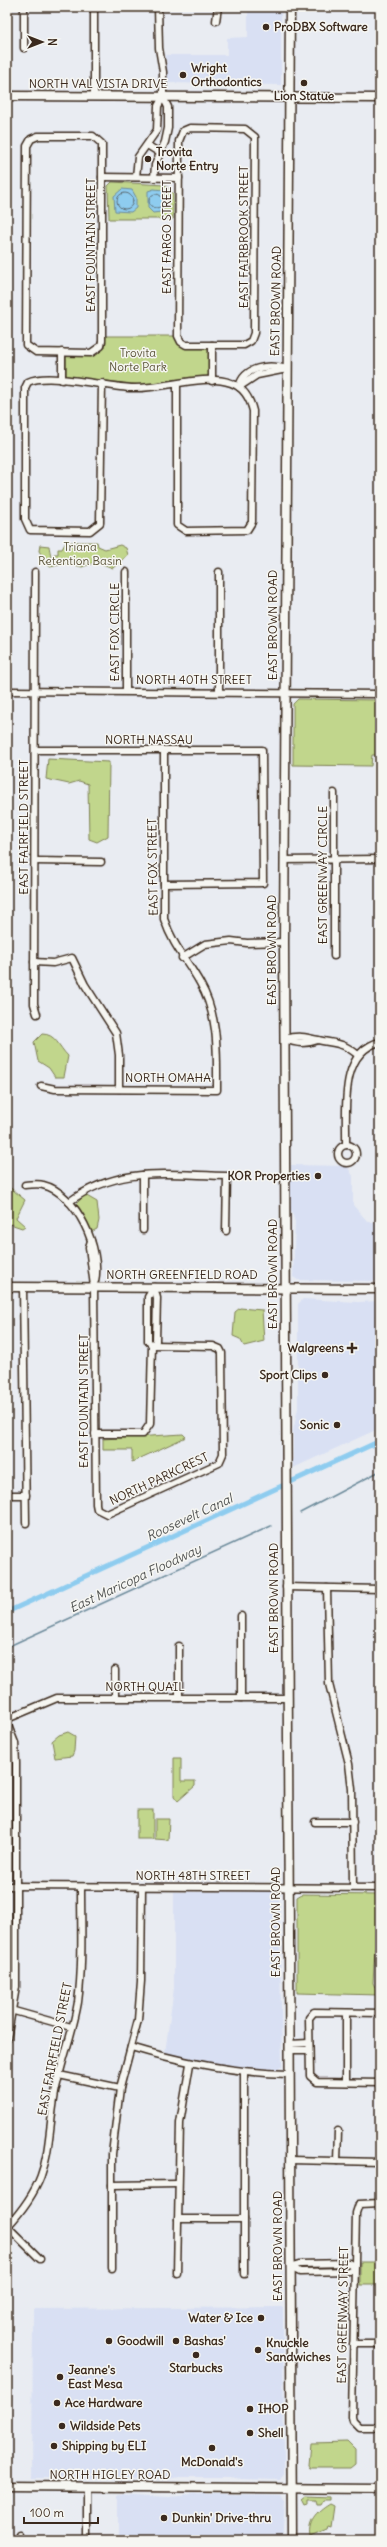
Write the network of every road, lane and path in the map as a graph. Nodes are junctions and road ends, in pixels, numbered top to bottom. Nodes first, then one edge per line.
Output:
1 (24, 7) edge
2 (94, 7) edge
3 (158, 7) edge
4 (218, 7) edge
5 (290, 7) edge
6 (216, 21) dead end
7 (24, 48) dead end
8 (7, 96) edge
9 (94, 96) junction
10 (163, 97) junction
11 (290, 97) junction
12 (380, 98) edge
13 (183, 131) joint
14 (147, 146) junction
15 (160, 153) junction
16 (102, 177) junction
17 (136, 177) junction
18 (154, 178) junction
19 (179, 178) junction
20 (212, 345) junction
21 (62, 352) junction
22 (287, 369) junction
23 (62, 380) junction
24 (212, 382) junction
25 (102, 384) junction
26 (177, 384) junction
27 (239, 387) junction
28 (35, 572) dead end
29 (126, 572) dead end
30 (218, 572) dead end
31 (7, 691) edge
32 (35, 691) junction
33 (126, 691) junction
34 (219, 692) junction
35 (284, 692) junction
36 (380, 694) edge
37 (35, 750) junction
38 (164, 751) junction
39 (334, 793) dead end
40 (380, 859) edge
41 (284, 860) junction
42 (334, 860) junction
43 (34, 861) junction
44 (101, 862) dead end
45 (164, 884) junction
46 (284, 942) junction
47 (334, 956) dead end
48 (182, 958) junction
49 (34, 962) junction
50 (37, 1014) dead end
51 (284, 1039) junction
52 (380, 1042) edge
53 (358, 1055) junction
54 (41, 1086) dead end
55 (119, 1089) junction
56 (217, 1090) joint
57 (346, 1145) dead end
58 (143, 1175) junction
59 (25, 1185) dead end
60 (69, 1202) junction
61 (143, 1230) dead end
62 (226, 1231) dead end
63 (94, 1286) junction
64 (7, 1287) edge
65 (23, 1287) junction
66 (154, 1287) junction
67 (285, 1287) junction
68 (380, 1289) edge
69 (148, 1329) junction
70 (156, 1329) junction
71 (152, 1345) junction
72 (95, 1434) junction
73 (7, 1495) edge
74 (26, 1495) junction
75 (102, 1512) joint
76 (26, 1523) dead end
77 (286, 1587) junction
78 (327, 1588) junction
79 (380, 1589) edge
80 (241, 1616) dead end
81 (179, 1646) dead end
82 (115, 1670) dead end
83 (115, 1698) junction
84 (179, 1698) junction
85 (241, 1698) junction
86 (287, 1698) junction
87 (7, 1720) edge
88 (7, 1724) edge
89 (315, 1822) dead end
90 (353, 1822) junction
91 (7, 1886) edge
92 (17, 1886) junction
93 (81, 1886) junction
94 (288, 1886) junction
95 (142, 1887) junction
96 (353, 1888) junction
97 (380, 1888) edge
98 (10, 2010) edge
99 (346, 2013) junction
100 (380, 2013) edge
101 (71, 2027) junction
102 (7, 2039) edge
103 (131, 2046) junction
104 (289, 2047) junction
105 (309, 2047) junction
106 (190, 2064) junction
107 (244, 2073) junction
108 (289, 2074) junction
109 (59, 2075) junction
110 (346, 2082) junction
111 (380, 2083) edge
112 (120, 2088) junction
113 (338, 2131) dead end
114 (290, 2160) junction
115 (337, 2161) junction
116 (380, 2162) edge
117 (178, 2184) junction
118 (112, 2185) junction
119 (380, 2203) edge
120 (178, 2219) junction
121 (244, 2219) junction
122 (7, 2226) edge
123 (40, 2260) dead end
124 (290, 2267) junction
125 (354, 2267) junction
126 (112, 2268) dead end
127 (177, 2273) dead end
128 (244, 2274) dead end
129 (353, 2344) junction
130 (380, 2344) edge
131 (380, 2427) edge
132 (7, 2486) edge
133 (87, 2486) junction
134 (291, 2488) junction
135 (380, 2489) edge
136 (87, 2540) edge
137 (292, 2540) edge

1 - 7 street
2 - 9 street
3 - 10 street
4 - 6 street
5 - 11 main road, EAST BROWN ROAD
8 - 9 main road, NORTH VAL VISTA DRIVE
9 - 10 main road, NORTH VAL VISTA DRIVE
10 - 11 main road, NORTH VAL VISTA DRIVE
10 - 14 street
10 - 15 street
11 - 12 main road, NORTH VAL VISTA DRIVE
11 - 22 main road, EAST BROWN ROAD
13 - 19 street, EAST FARGO STREET
13 - 20 street, EAST FAIRBROOK STREET
14 - 15 street
14 - 17 street
15 - 18 street
16 - 17 street
16 - 21 street, EAST FOUNTAIN STREET
16 - 21 street, EAST FOUNTAIN STREET
17 - 18 street
18 - 19 street
19 - 20 street, EAST FARGO STREET
20 - 24 street
21 - 23 street
22 - 27 street
22 - 35 main road, EAST BROWN ROAD
23 - 25 street
23 - 25 street
24 - 26 street
24 - 27 street
25 - 26 street
26 - 27 street
28 - 32 street, EAST FAIRFIELD STREET
29 - 33 street, EAST FOX CIRCLE
30 - 34 street
31 - 32 street, NORTH 40TH STREET
32 - 33 street, NORTH 40TH STREET
32 - 37 street, EAST FAIRFIELD STREET
33 - 34 street, NORTH 40TH STREET
34 - 35 street, NORTH 40TH STREET
35 - 36 street, NORTH 40TH STREET
35 - 41 main road, EAST BROWN ROAD
37 - 38 street, NORTH NASSAU
37 - 43 street, EAST FAIRFIELD STREET
38 - 45 street, EAST FOX STREET
38 - 45 street, NORTH NASSAU
39 - 42 street, EAST GREENWAY CIRCLE
40 - 42 street
41 - 42 street
41 - 46 main road, EAST BROWN ROAD
42 - 47 street, EAST GREENWAY CIRCLE
43 - 44 street
43 - 49 street, EAST FAIRFIELD STREET
45 - 48 street, EAST FOX STREET
46 - 48 street
46 - 51 main road, EAST BROWN ROAD
48 - 56 street, EAST FOX STREET
49 - 50 street, EAST FAIRFIELD STREET
49 - 55 street
51 - 53 street
51 - 67 main road, EAST BROWN ROAD
52 - 53 street
53 - 57 street
54 - 55 street, NORTH OMAHA
55 - 56 street, NORTH OMAHA
58 - 60 street
58 - 61 street
58 - 62 street
59 - 60 street
60 - 63 street, EAST FOUNTAIN STREET
63 - 65 main road, NORTH GREENFIELD ROAD
63 - 66 main road, NORTH GREENFIELD ROAD
63 - 72 street, EAST FOUNTAIN STREET
64 - 65 main road, NORTH GREENFIELD ROAD
65 - 74 street
66 - 67 main road, NORTH GREENFIELD ROAD
66 - 69 street
66 - 70 street
67 - 68 main road, NORTH GREENFIELD ROAD
67 - 77 main road, EAST BROWN ROAD
69 - 70 street
69 - 71 street
70 - 71 street
71 - 72 street
71 - 75 street, NORTH PARKCREST
72 - 75 street, EAST FOUNTAIN STREET
73 - 74 street
74 - 76 street
77 - 78 street
77 - 86 main road, EAST BROWN ROAD
78 - 79 street
78 - 90 street
80 - 85 street
81 - 84 street
82 - 83 street
83 - 84 street, NORTH QUAIL
83 - 87 street, NORTH QUAIL
84 - 85 street, NORTH QUAIL
85 - 86 street, NORTH QUAIL
86 - 94 main road, EAST BROWN ROAD
88 - 92 street
89 - 90 street
90 - 96 street
91 - 92 street, NORTH 48TH STREET
92 - 93 street, NORTH 48TH STREET
92 - 98 street
93 - 95 street, NORTH 48TH STREET
93 - 101 street, EAST FAIRFIELD STREET
94 - 95 street, NORTH 48TH STREET
94 - 96 street, NORTH 48TH STREET
94 - 104 main road, EAST BROWN ROAD
95 - 103 street
96 - 97 street, NORTH 48TH STREET
98 - 101 street
98 - 102 street
99 - 100 street
99 - 105 street
99 - 110 street
101 - 109 street, EAST FAIRFIELD STREET
103 - 106 street
103 - 112 street
104 - 105 street
104 - 108 main road, EAST BROWN ROAD
105 - 110 street
106 - 107 street
106 - 117 street
107 - 108 street
107 - 121 street
108 - 114 main road, EAST BROWN ROAD
109 - 112 street
109 - 122 street, EAST FAIRFIELD STREET
110 - 111 street
112 - 118 street
113 - 115 street
114 - 115 street
114 - 124 main road, EAST BROWN ROAD
115 - 116 street
117 - 118 street
117 - 120 street
118 - 126 street
119 - 125 street, EAST GREENWAY STREET
120 - 121 street
120 - 127 street
121 - 128 street
122 - 123 street
124 - 125 street
124 - 134 main road, EAST BROWN ROAD
125 - 129 street, EAST GREENWAY STREET
129 - 130 street
129 - 131 street, EAST GREENWAY STREET
132 - 133 main road, NORTH HIGLEY ROAD
133 - 134 main road, NORTH HIGLEY ROAD
133 - 136 street
134 - 135 main road, NORTH HIGLEY ROAD
134 - 137 main road, EAST BROWN ROAD

